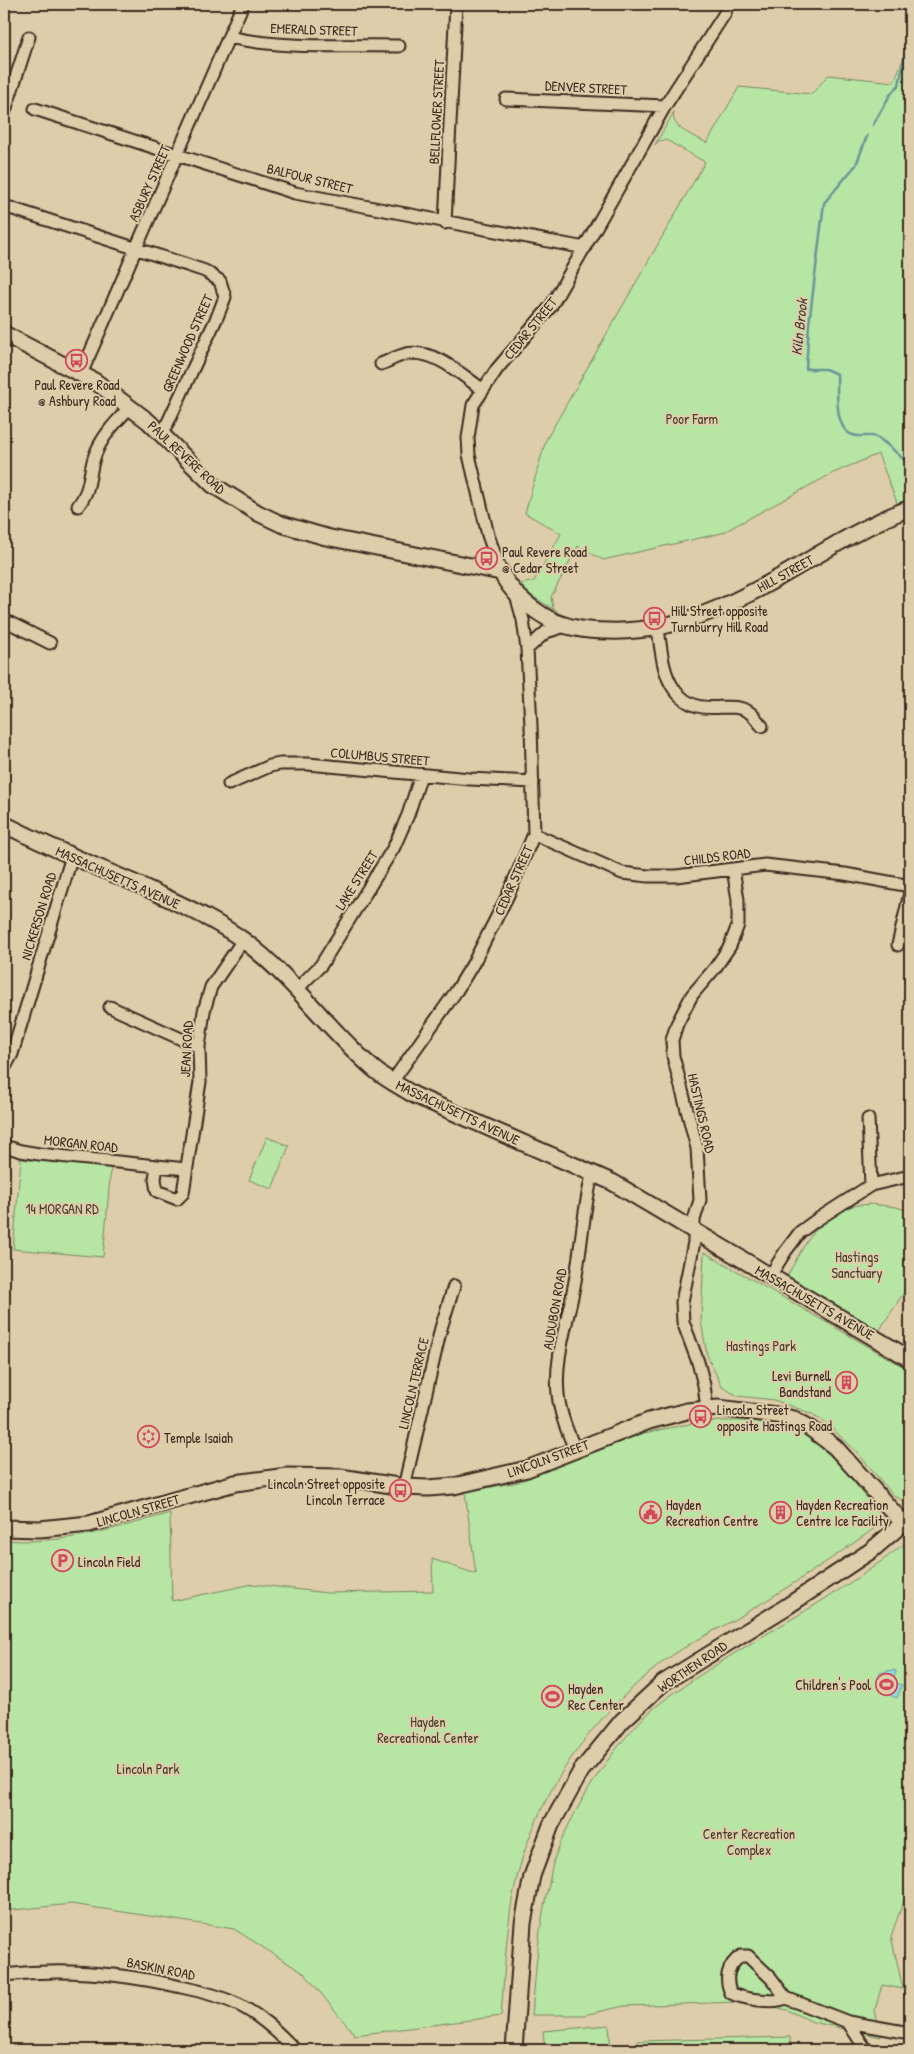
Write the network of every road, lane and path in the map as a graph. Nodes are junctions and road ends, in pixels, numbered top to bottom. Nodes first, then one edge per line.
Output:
1 (243, 4) edge
2 (456, 4) edge
3 (727, 4) edge
4 (28, 37) dead end
5 (229, 37) junction
6 (398, 46) dead end
7 (506, 98) dead end
8 (665, 106) junction
9 (34, 109) dead end
10 (4, 114) edge
11 (178, 154) junction
12 (4, 206) edge
13 (445, 222) junction
14 (137, 248) junction
15 (585, 248) junction
16 (4, 334) edge
17 (380, 364) dead end
18 (81, 374) junction
19 (482, 390) junction
20 (130, 407) junction
21 (162, 434) junction
22 (78, 506) dead end
23 (910, 508) edge
24 (501, 572) junction
25 (516, 595) junction
26 (4, 620) edge
27 (565, 626) junction
28 (658, 629) junction
29 (50, 643) dead end
30 (527, 649) junction
31 (762, 726) dead end
32 (421, 775) junction
33 (533, 782) junction
34 (229, 784) dead end
35 (4, 824) edge
36 (534, 834) junction
37 (72, 856) junction
38 (733, 869) junction
39 (910, 886) edge
40 (910, 893) edge
41 (243, 940) junction
42 (898, 945) dead end
43 (297, 990) junction
44 (110, 1007) dead end
45 (199, 1047) junction
46 (4, 1069) edge
47 (392, 1082) junction
48 (868, 1119) dead end
49 (4, 1146) edge
50 (156, 1166) junction
51 (186, 1169) junction
52 (593, 1172) junction
53 (910, 1176) edge
54 (871, 1185) junction
55 (694, 1230) junction
56 (770, 1276) junction
57 (454, 1286) dead end
58 (910, 1359) edge
59 (707, 1409) junction
60 (575, 1449) junction
61 (404, 1487) junction
62 (906, 1520) edge
63 (4, 1528) edge
64 (4, 1975) edge
65 (786, 1998) junction
66 (848, 2022) junction
67 (910, 2033) edge
68 (294, 2050) edge
69 (514, 2050) edge
70 (866, 2050) edge

1 - 5 street, ASBURY STREET
2 - 13 street, BELLFLOWER STREET
3 - 8 street, CEDAR STREET
4 - 10 street
5 - 6 street, EMERALD STREET
5 - 11 street, ASBURY STREET
7 - 8 street, DENVER STREET
8 - 15 street, CEDAR STREET
9 - 11 street, BALFOUR STREET
11 - 13 street, BALFOUR STREET
11 - 14 street, ASBURY STREET
12 - 14 street, GREENWOOD STREET
13 - 15 street, BALFOUR STREET
14 - 18 street, ASBURY STREET
14 - 21 street, GREENWOOD STREET
15 - 19 street, CEDAR STREET
16 - 18 street, PAUL REVERE ROAD
17 - 19 street
18 - 20 street, PAUL REVERE ROAD
19 - 24 street, CEDAR STREET
20 - 21 street, PAUL REVERE ROAD
20 - 22 street
21 - 24 street, PAUL REVERE ROAD
23 - 28 street, HILL STREET
24 - 25 street, CEDAR STREET
25 - 27 street, HILL STREET
25 - 30 street, CEDAR STREET
26 - 29 street
27 - 28 street, HILL STREET
27 - 30 street
28 - 31 street
30 - 33 street, CEDAR STREET
32 - 33 street, COLUMBUS STREET
32 - 34 street, COLUMBUS STREET
32 - 43 street, LAKE STREET
33 - 36 street, CEDAR STREET
35 - 37 street, MASSACHUSETTS AVENUE
36 - 38 street, CHILDS ROAD
36 - 47 street, CEDAR STREET
37 - 41 street, MASSACHUSETTS AVENUE
37 - 46 street, NICKERSON ROAD
38 - 39 street, CHILDS ROAD
38 - 55 street, HASTINGS ROAD
40 - 42 street
41 - 43 street, MASSACHUSETTS AVENUE
41 - 45 street, JEAN ROAD
43 - 47 street, MASSACHUSETTS AVENUE
44 - 45 street
45 - 51 street, JEAN ROAD
47 - 52 street, MASSACHUSETTS AVENUE
48 - 54 street
49 - 50 street, MORGAN ROAD
50 - 51 street
50 - 51 street, JEAN ROAD
52 - 55 street, MASSACHUSETTS AVENUE
52 - 60 street, AUDUBON ROAD
53 - 54 street
54 - 56 street
55 - 56 street, MASSACHUSETTS AVENUE
55 - 59 street, HASTINGS ROAD
56 - 58 street, MASSACHUSETTS AVENUE
57 - 61 street, LINCOLN TERRACE
59 - 60 street, LINCOLN STREET
59 - 62 street, LINCOLN STREET
60 - 61 street, LINCOLN STREET
61 - 63 street, LINCOLN STREET
62 - 69 street, WORTHEN ROAD
64 - 68 street, BASKIN ROAD
65 - 65 street
65 - 66 street
66 - 67 street
66 - 70 street

